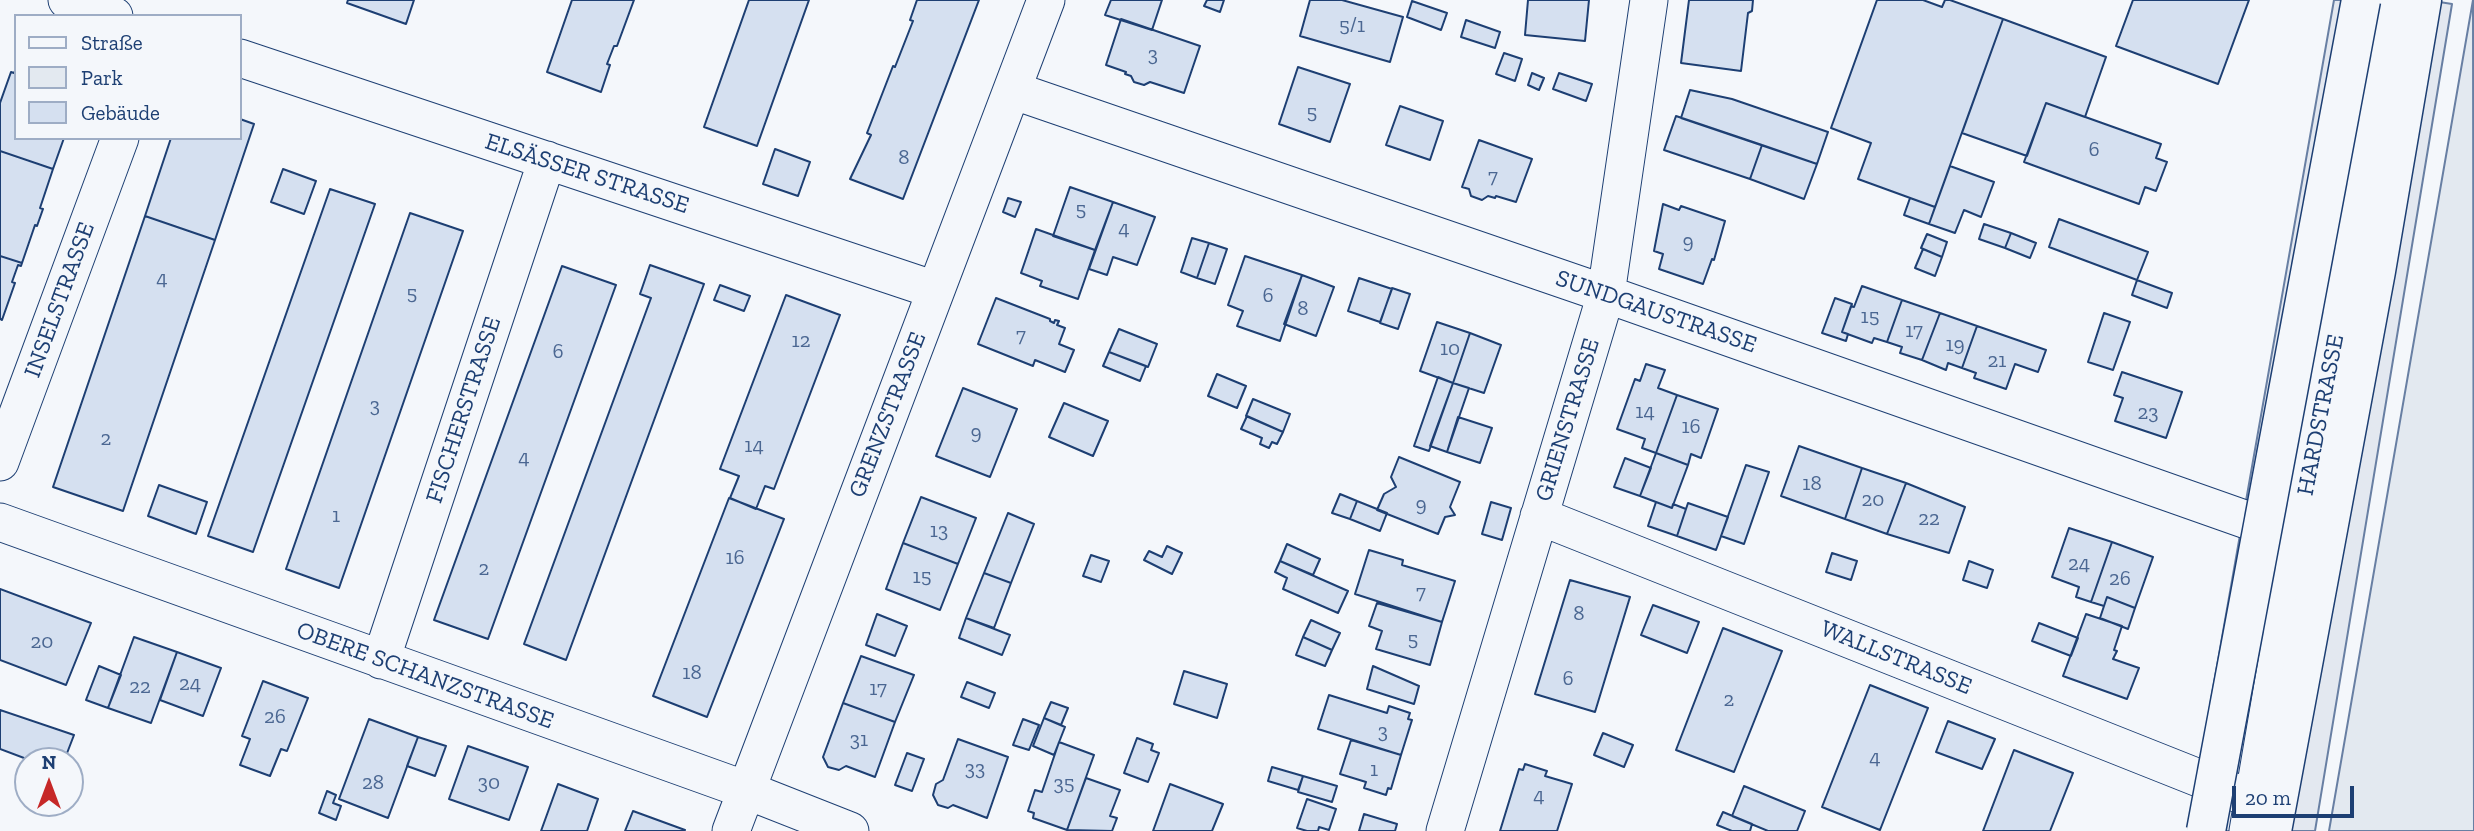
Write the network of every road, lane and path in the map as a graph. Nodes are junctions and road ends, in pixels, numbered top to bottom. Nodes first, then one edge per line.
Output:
1 (67, 0) edge
2 (1046, 0) edge
3 (1649, 0) edge
4 (2361, 0) edge
5 (2398, 0) edge
6 (2421, 0) edge
7 (108, 14) edge
8 (242, 59) edge
9 (1012, 90) junction
10 (119, 140) edge
11 (547, 160) junction
12 (935, 290) junction
13 (1606, 294) junction
14 (0, 462) edge
15 (1539, 516) junction
16 (0, 522) edge
17 (2298, 538) junction
18 (381, 660) junction
19 (746, 790) junction
20 (2257, 820) edge
21 (731, 831) edge
22 (850, 831) edge
23 (1445, 831) edge
24 (2206, 831) edge

1 - 7 street
2 - 9 street, GRENZSTRASSE
3 - 13 street, GRIENSTRASSE
4 - 24 highway, bridge
5 - 17 street, HARDSTRASSE
6 - 20 highway
8 - 11 street, ELSÄSSER STRASSE
9 - 12 street, GRENZSTRASSE
9 - 13 street, SUNDGAUSTRASSE
10 - 14 street, INSELSTRASSE
11 - 12 street, ELSÄSSER STRASSE
11 - 18 street, FISCHERSTRASSE
12 - 19 street, GRENZSTRASSE
13 - 15 street, GRIENSTRASSE
13 - 17 street, SUNDGAUSTRASSE
15 - 20 street, WALLSTRASSE
15 - 23 street, GRIENSTRASSE
16 - 18 street, OBERE SCHANZSTRASSE
17 - 20 street, HARDSTRASSE
18 - 19 street, OBERE SCHANZSTRASSE
19 - 21 street, GRENZSTRASSE
19 - 22 street, OBERE SCHANZSTRASSE

